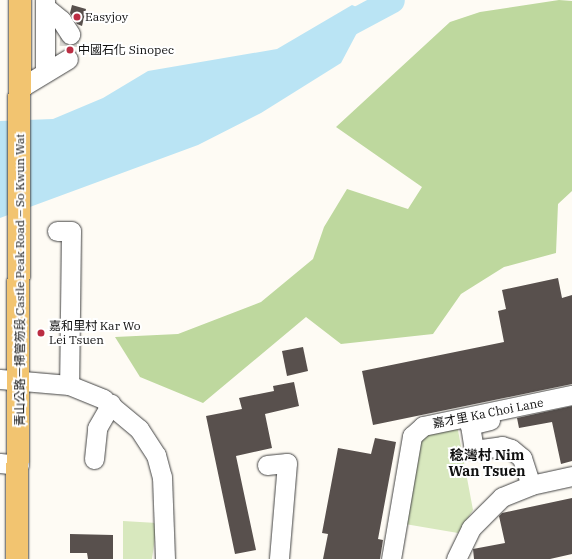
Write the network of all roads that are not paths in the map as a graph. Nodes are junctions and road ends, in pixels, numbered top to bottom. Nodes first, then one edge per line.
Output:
1 (20, 0) edge
2 (45, 3) edge
3 (45, 72) junction
4 (20, 93) junction
5 (57, 231) dead end
6 (10, 378) edge
7 (69, 385) junction
8 (572, 396) edge
9 (111, 404) junction
10 (503, 410) junction
11 (94, 459) dead end
12 (10, 464) edge
13 (267, 464) dead end
14 (572, 476) edge
15 (531, 485) junction
16 (17, 559) edge
17 (165, 559) edge
18 (279, 559) edge
19 (391, 559) edge
20 (456, 559) edge

1 - 4 main road, 青山公路－掃管笏段 Castle Peak Road – So Kwun Wat
2 - 3 street
2 - 3 street
3 - 4 street
4 - 6 main road, 青山公路－掃管笏段 Castle Peak Road – So Kwun Wat
5 - 7 street
6 - 7 street
6 - 12 main road, 青山公路－掃管笏段 Castle Peak Road – So Kwun Wat
7 - 9 street
8 - 10 street, 嘉才里 Ka Choi Lane
9 - 11 street
9 - 17 street
10 - 15 street
10 - 19 street, 嘉才里 Ka Choi Lane
12 - 16 main road, 青山公路－掃管笏段 Castle Peak Road – So Kwun Wat
13 - 18 street
14 - 15 street
15 - 20 street

